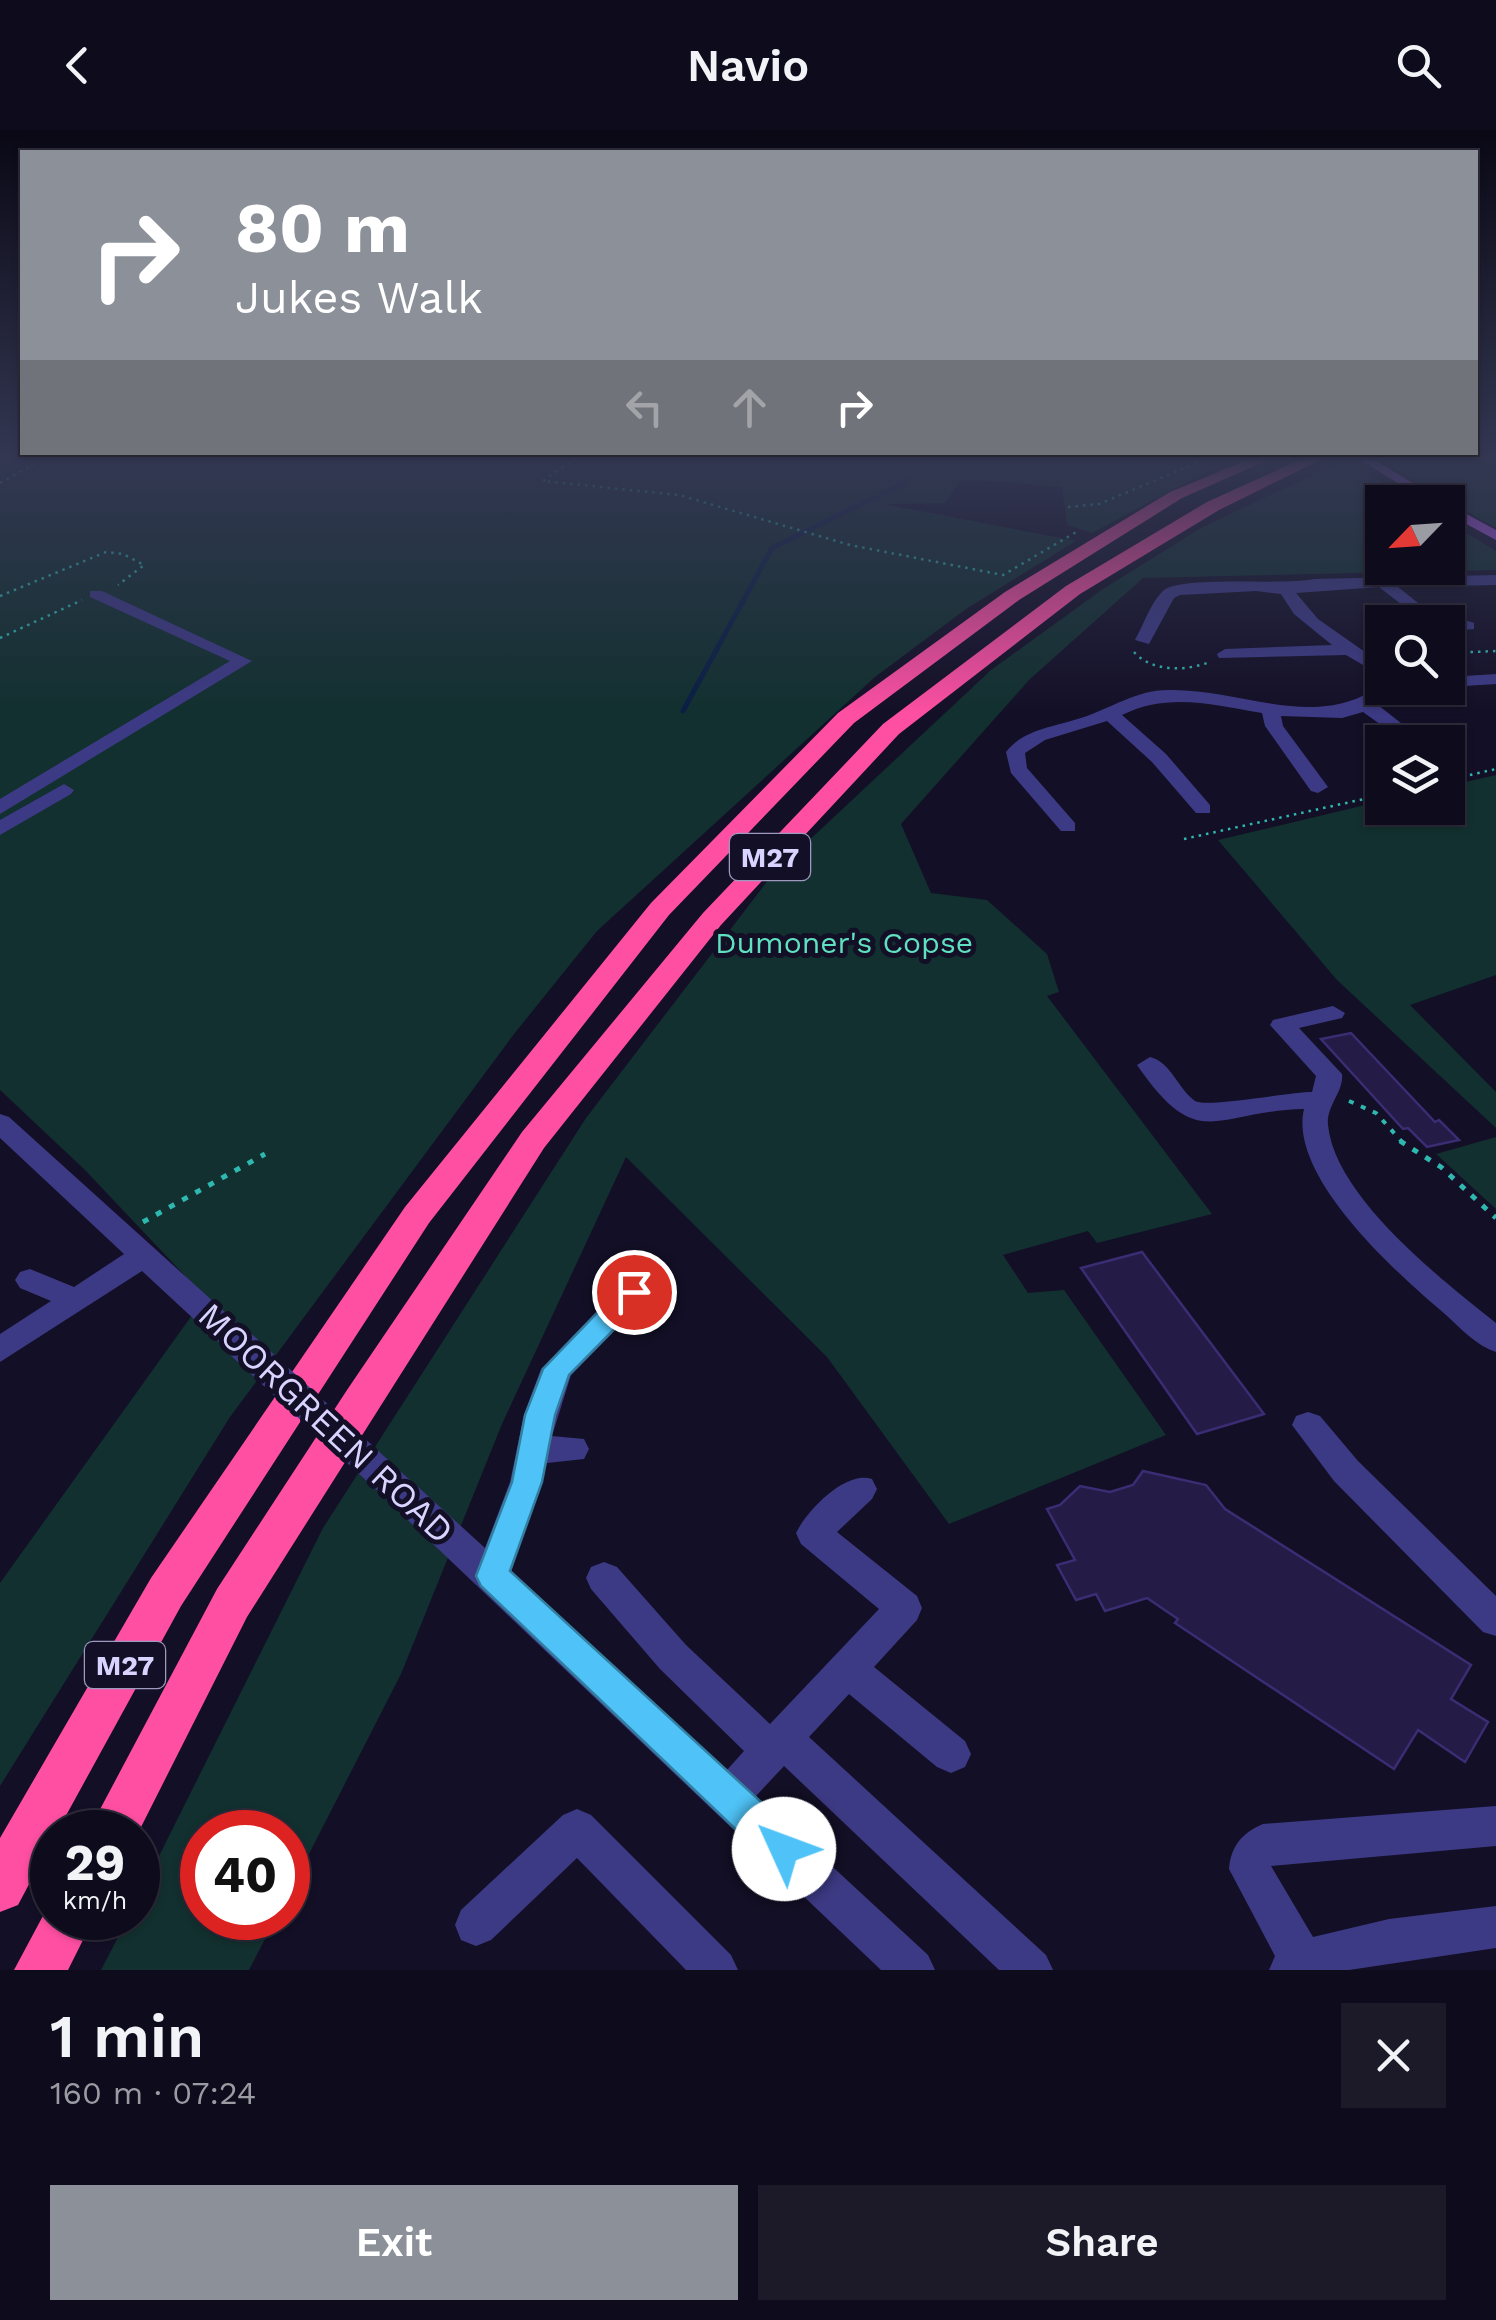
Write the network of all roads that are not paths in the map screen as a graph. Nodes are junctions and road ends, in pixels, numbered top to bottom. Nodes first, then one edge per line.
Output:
1 (1096, 544) edge
2 (1147, 544) edge
3 (1496, 580) edge
4 (1465, 581) edge
5 (1365, 583) edge
6 (1385, 585) edge
7 (1286, 590) junction
8 (96, 594) road end
9 (1411, 605) edge
10 (1143, 640) road end
11 (1348, 650) junction
12 (1226, 654) road end
13 (1365, 660) edge
14 (1496, 679) edge
15 (1465, 681) edge
16 (1476, 681) junction
17 (1496, 696) edge
18 (1364, 704) joint
19 (1271, 711) junction
20 (1109, 712) junction
21 (1393, 725) edge
22 (142, 740) dead end
23 (1318, 787) dead end
24 (0, 808) edge
25 (1203, 809) dead end
26 (1068, 827) dead end
27 (0, 829) edge
28 (1333, 1013) dead end
29 (1150, 1065) dead end
30 (1319, 1100) junction
31 (0, 1123) edge
32 (144, 1255) junction
33 (30, 1280) dead end
34 (634, 1292) dead end
35 (76, 1300) junction
36 (1496, 1340) edge
37 (1, 1348) edge
38 (1308, 1426) dead end
39 (572, 1449) dead end
40 (533, 1450) junction
41 (860, 1489) dead end
42 (492, 1576) junction
43 (604, 1578) dead end
44 (1496, 1620) edge
45 (848, 1668) junction
46 (776, 1745) junction
47 (951, 1754) dead end
48 (728, 1797) junction
49 (124, 1810) edge
50 (1496, 1826) edge
51 (0, 1887) edge
52 (476, 1925) dead end
53 (1496, 1927) edge
54 (56, 1940) edge
55 (896, 1964) edge
56 (1296, 1965) edge
57 (40, 1970) edge
58 (716, 1970) edge
59 (1031, 1970) edge

1 - 51 highway, M27
2 - 49 highway, M27
3 - 4 street
5 - 7 street
6 - 9 street
7 - 10 street
7 - 11 street
8 - 24 street
11 - 12 street
11 - 13 street
14 - 16 street
15 - 16 street
16 - 17 street
18 - 19 street
18 - 21 street
19 - 20 street
19 - 23 street
20 - 25 street
20 - 26 street
22 - 27 street
28 - 30 street
29 - 30 street
30 - 36 street
31 - 32 street, MOORGREEN ROAD
32 - 35 street
32 - 42 street, MOORGREEN ROAD, bridge
33 - 35 street
34 - 40 street
35 - 37 street
38 - 44 street
39 - 40 street
40 - 42 street
41 - 45 street
42 - 48 street, MOORGREEN ROAD
43 - 46 street
45 - 46 street
45 - 47 street
46 - 48 street
46 - 59 street
48 - 55 street, MOORGREEN ROAD
50 - 56 street
52 - 58 street
53 - 56 street
54 - 57 highway

